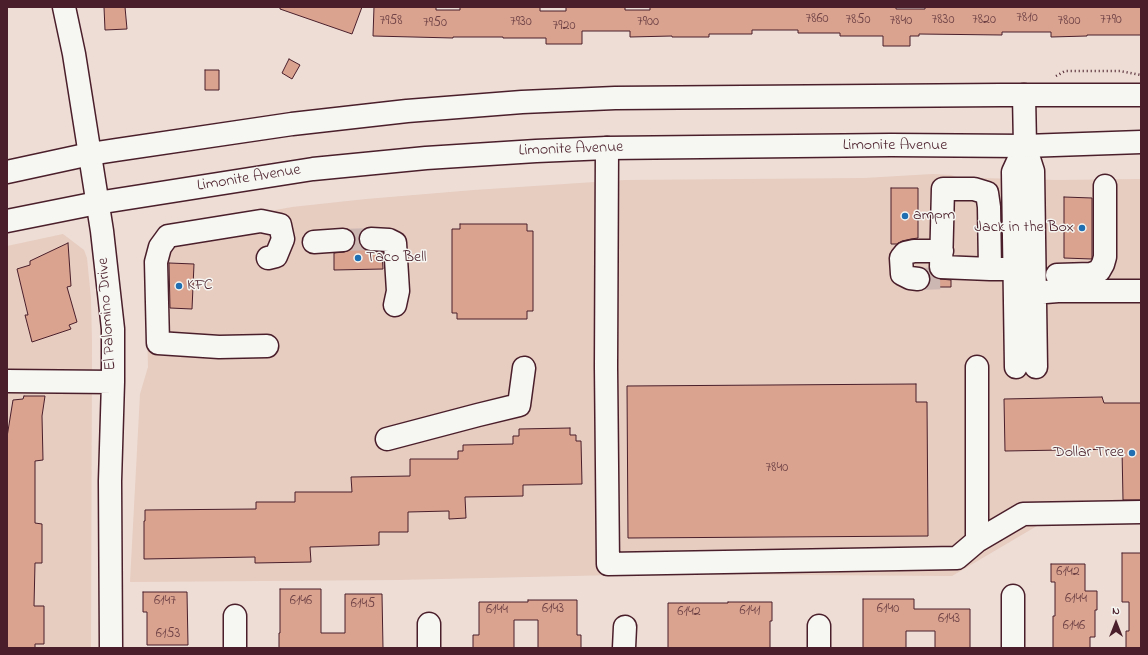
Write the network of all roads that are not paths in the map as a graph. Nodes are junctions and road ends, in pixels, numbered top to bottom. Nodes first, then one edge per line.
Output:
1 (64, 7) edge
2 (1024, 95) junction
3 (1141, 95) edge
4 (1141, 142) edge
5 (1024, 146) junction
6 (607, 148) junction
7 (90, 154) junction
8 (7, 172) edge
9 (1104, 186) dead end
10 (97, 203) junction
11 (989, 207) junction
12 (1013, 208) junction
13 (7, 221) edge
14 (343, 240) tunnel mouth
15 (371, 240) tunnel mouth
16 (314, 242) dead end
17 (942, 251) junction
18 (268, 258) dead end
19 (985, 269) junction
20 (1014, 269) junction
21 (1057, 275) dead end
22 (952, 278) tunnel mouth
23 (918, 279) tunnel mouth
24 (1141, 291) edge
25 (1024, 293) junction
26 (396, 305) dead end
27 (267, 346) dead end
28 (978, 367) dead end
29 (1026, 367) dead end
30 (524, 368) dead end
31 (7, 381) edge
32 (113, 382) junction
33 (386, 438) dead end
34 (1141, 512) edge
35 (977, 541) junction
36 (1013, 596) dead end
37 (235, 616) dead end
38 (429, 624) dead end
39 (819, 626) dead end
40 (111, 648) edge
41 (235, 648) edge
42 (429, 648) edge
43 (819, 648) edge
44 (1013, 648) edge

1 - 7 main road, El Palomino Drive
2 - 3 main road
2 - 5 main road
2 - 7 main road
4 - 5 main road, Limonite Avenue
5 - 6 main road, Limonite Avenue
5 - 12 main road
5 - 25 main road
6 - 10 main road, Limonite Avenue
6 - 35 main road
7 - 8 main road
7 - 10 main road, El Palomino Drive
9 - 21 main road
10 - 13 main road, Limonite Avenue
10 - 32 main road, El Palomino Drive
11 - 12 main road
11 - 17 main road
11 - 19 main road
12 - 20 main road
14 - 16 main road
15 - 26 main road
17 - 19 main road
17 - 23 main road
18 - 27 main road
19 - 20 main road
19 - 22 main road
20 - 25 main road
24 - 25 main road
25 - 29 main road
28 - 35 main road
30 - 33 main road
31 - 32 main road
32 - 40 main road, El Palomino Drive
34 - 35 main road
36 - 44 main road
37 - 41 main road
38 - 42 main road
39 - 43 main road

